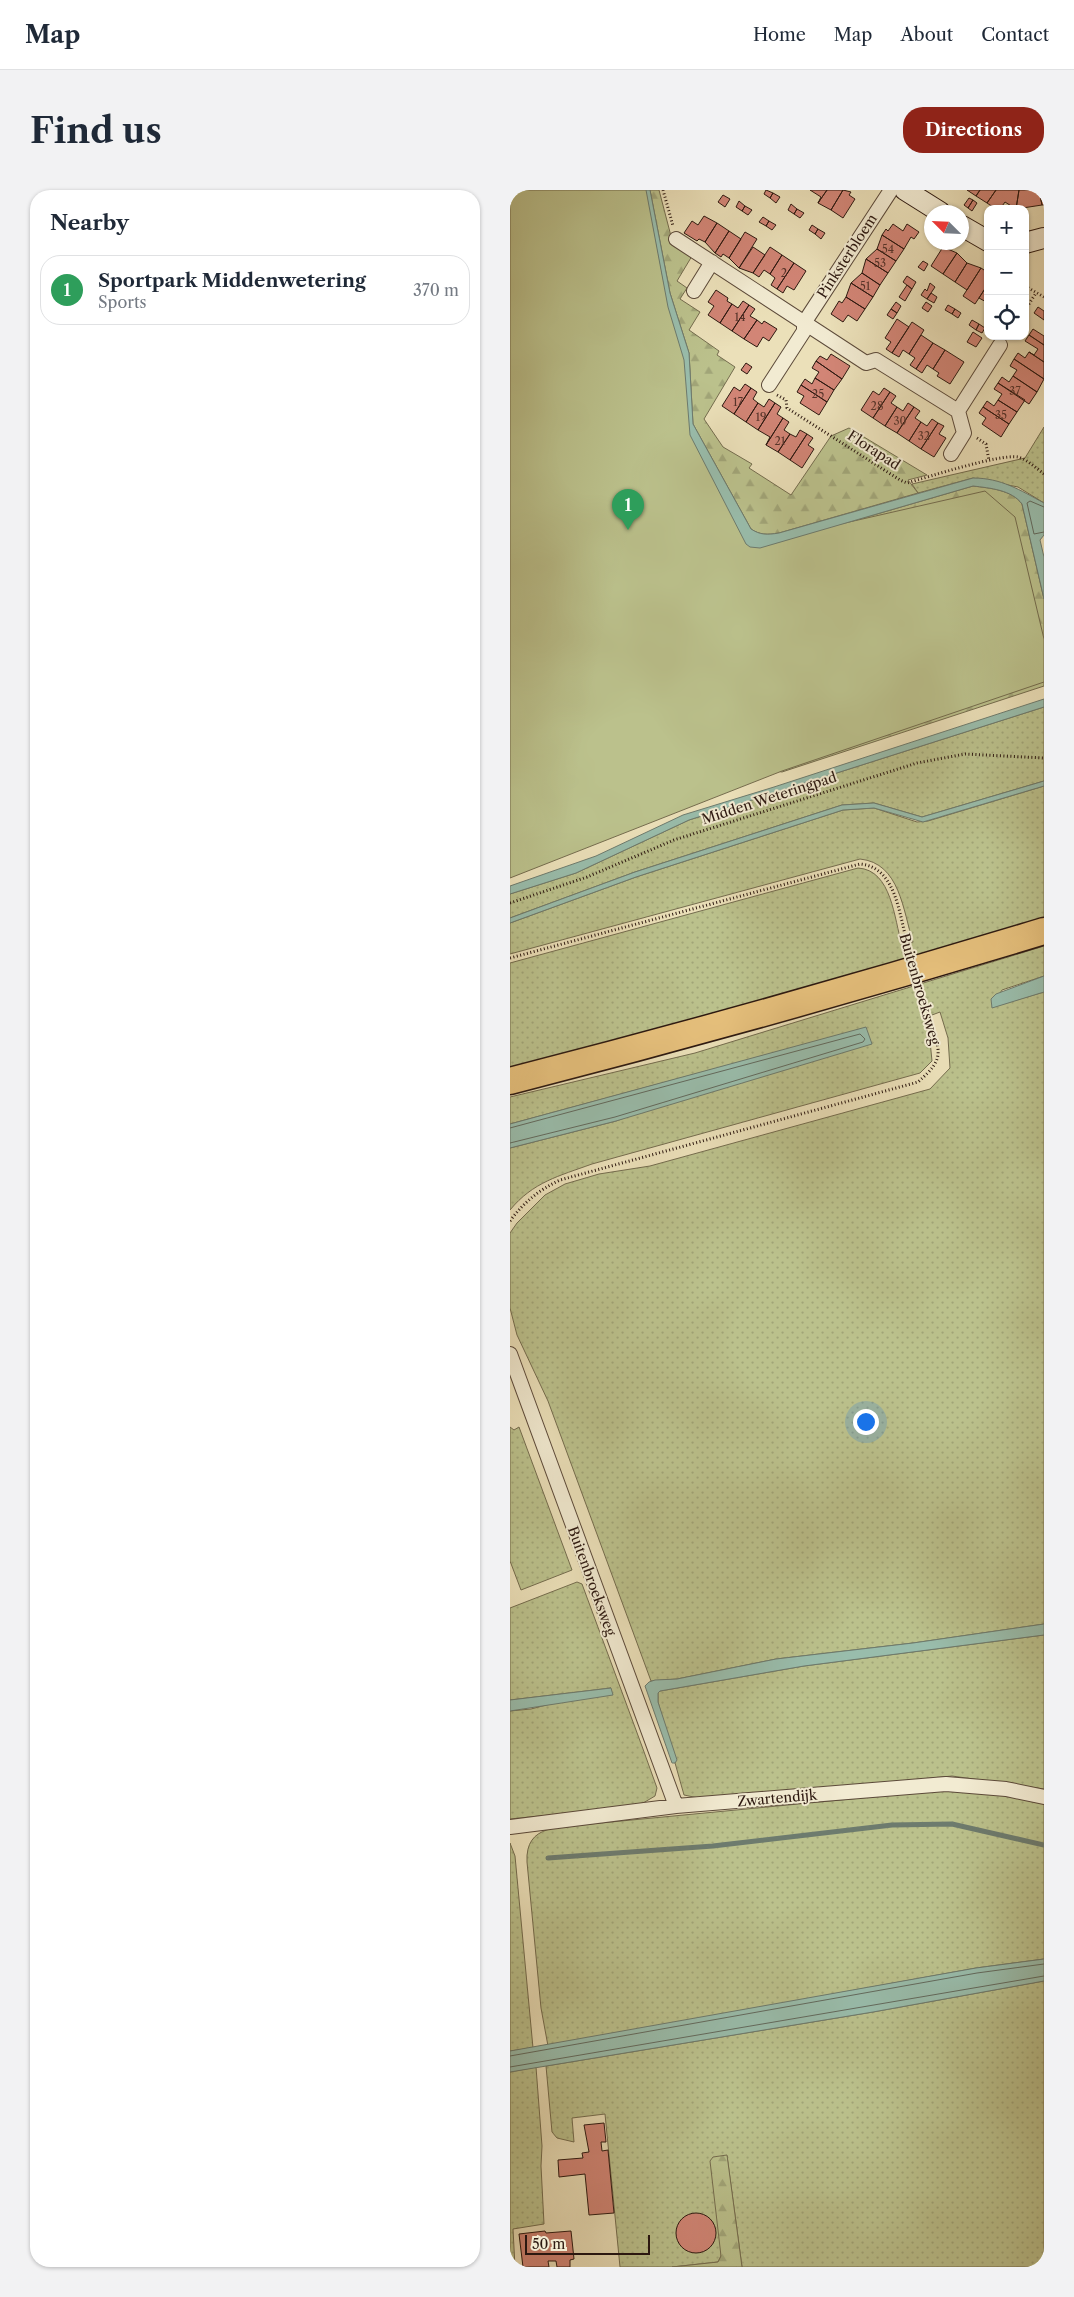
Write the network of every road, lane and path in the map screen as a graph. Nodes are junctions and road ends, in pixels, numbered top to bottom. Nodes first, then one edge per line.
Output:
1 (663, 190) edge
2 (890, 190) edge
3 (905, 190) edge
4 (929, 205) edge
5 (969, 230) edge
6 (1044, 238) edge
7 (676, 239) joint
8 (984, 239) edge
9 (1029, 242) edge
10 (712, 262) junction
11 (1029, 289) edge
12 (694, 291) dead end
13 (1036, 293) junction
14 (1044, 298) edge
15 (1029, 304) edge
16 (804, 323) junction
17 (1000, 345) dead end
18 (769, 385) joint
19 (958, 411) junction
20 (964, 433) junction
21 (951, 454) dead end
22 (989, 460) junction
23 (1044, 474) edge
24 (1044, 758) edge
25 (510, 903) edge
26 (1044, 931) edge
27 (1044, 942) edge
28 (510, 958) edge
29 (510, 1081) edge
30 (510, 1092) edge
31 (510, 1221) edge
32 (510, 1354) edge
33 (1044, 1797) edge
34 (676, 1806) junction
35 (510, 1827) edge

1 - 7 path
2 - 16 street, Pinksterbloem
3 - 4 street
5 - 8 street
6 - 9 street
7 - 10 street
10 - 12 street
10 - 16 street
11 - 13 path
13 - 14 path
13 - 15 path
16 - 18 street, Pinksterbloem
16 - 19 street
17 - 19 street
18 - 22 path, Florapad
19 - 20 street
20 - 21 street
20 - 22 path
22 - 23 path, Florapad
24 - 25 path, Midden Weteringpad
26 - 29 highway
27 - 30 highway
28 - 31 path, Buitenbroeksweg, bridge
32 - 34 street, Buitenbroeksweg
33 - 34 street, Zwartendijk
34 - 35 street, Zwartendijk

